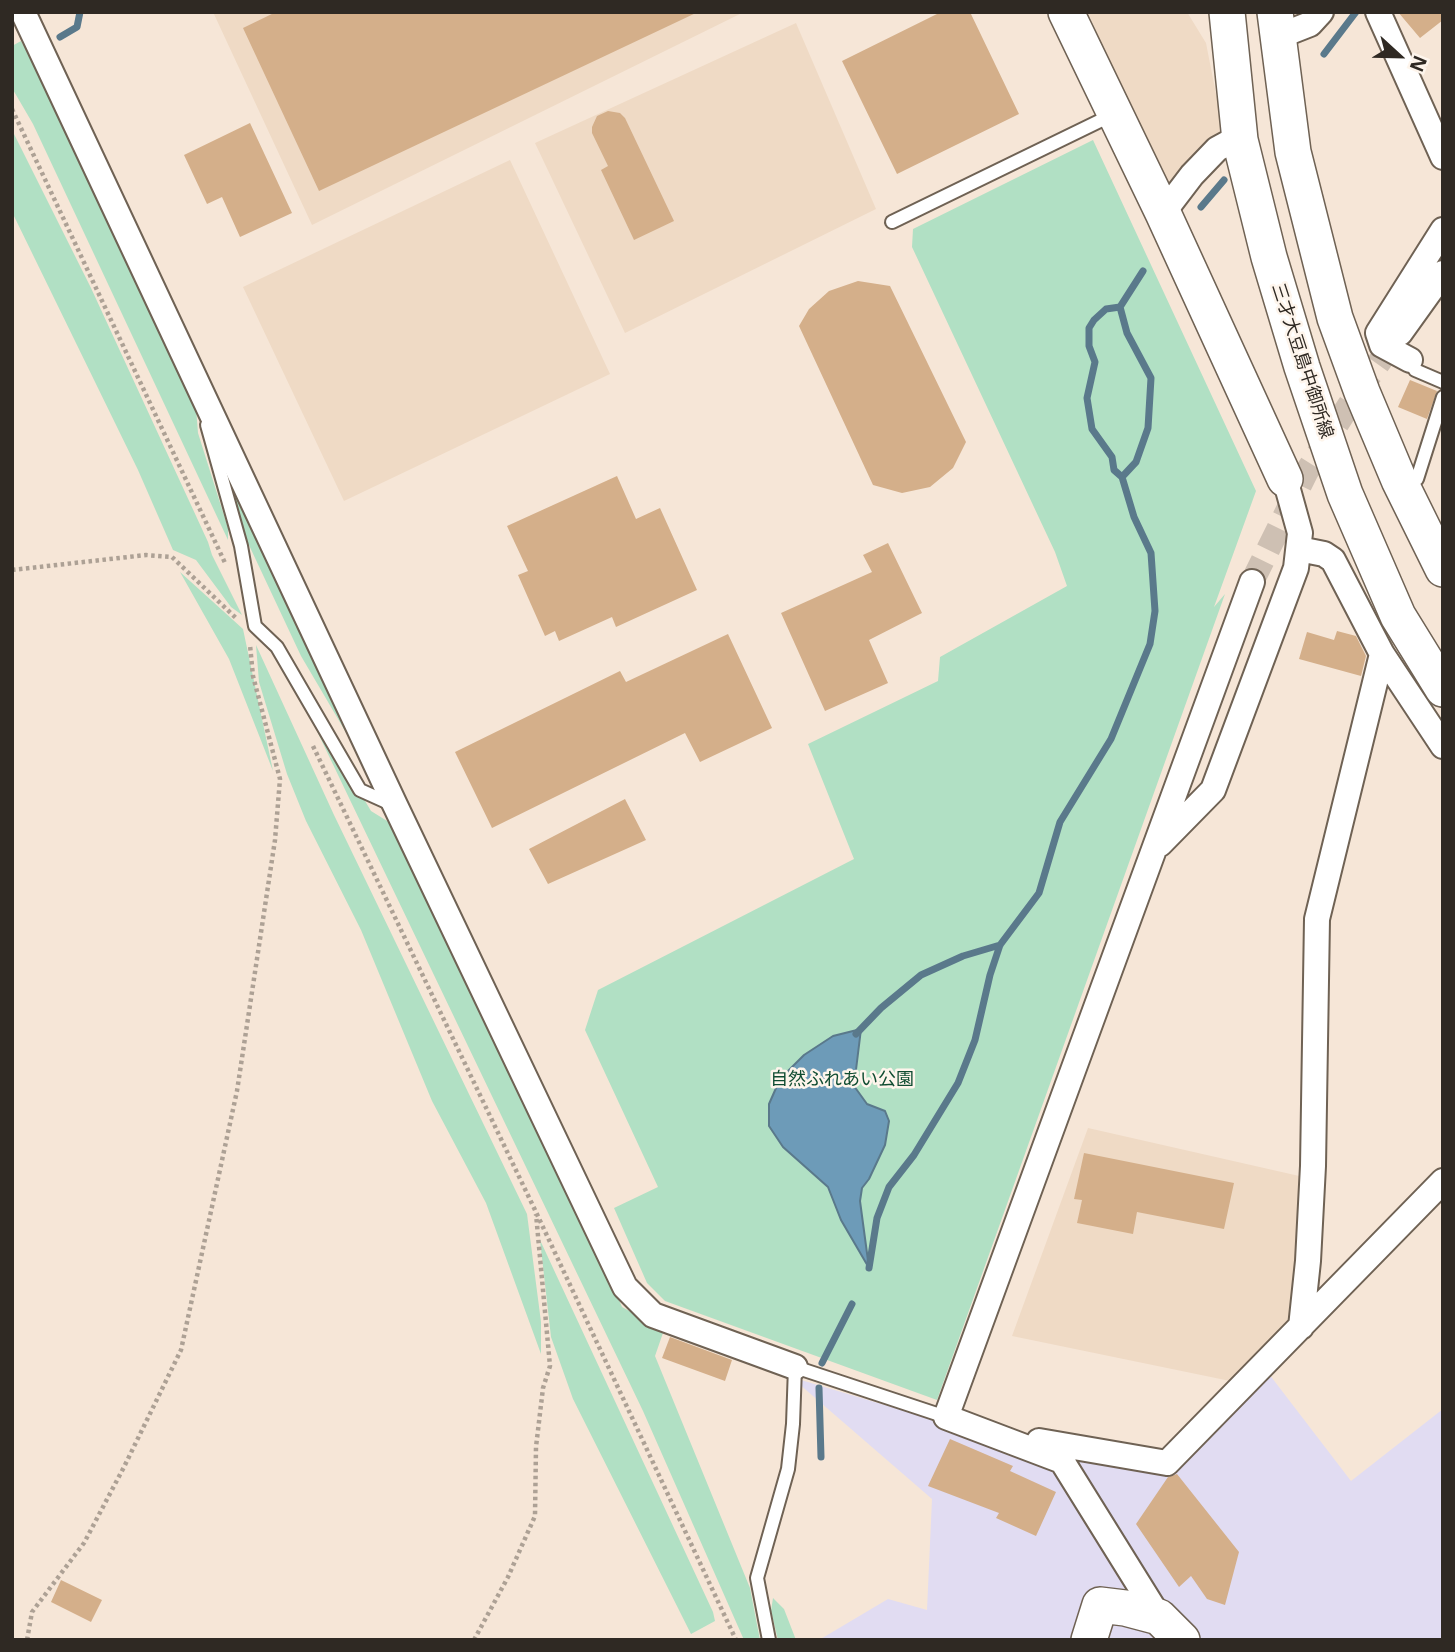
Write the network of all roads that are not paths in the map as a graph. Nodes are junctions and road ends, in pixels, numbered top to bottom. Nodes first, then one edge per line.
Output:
1 (23, 12) edge
2 (1066, 12) edge
3 (1227, 12) edge
4 (1321, 12) edge
5 (1378, 12) edge
6 (1276, 24) edge
7 (1115, 113) junction
8 (1240, 140) junction
9 (1443, 157) edge
10 (1163, 213) junction
11 (892, 222) dead end
12 (1443, 230) edge
13 (1443, 272) edge
14 (1400, 333) tunnel mouth
15 (1410, 360) joint
16 (1443, 382) edge
17 (202, 394) junction
18 (1443, 397) edge
19 (1285, 479) joint
20 (1417, 479) dead end
21 (1299, 549) junction
22 (1443, 569) edge
23 (1252, 582) tunnel mouth
24 (1382, 653) junction
25 (1443, 689) edge
26 (1443, 746) edge
27 (395, 805) junction
28 (1155, 849) junction
29 (1443, 1181) edge
30 (1301, 1327) junction
31 (795, 1367) junction
32 (946, 1418) junction
33 (986, 1433) junction
34 (1170, 1628) edge
35 (769, 1640) edge
36 (1089, 1640) edge

1 - 17 street
2 - 7 main road
3 - 8 main road, 三才大豆島中御所線
4 - 6 street
5 - 9 street
6 - 22 main road
7 - 10 main road
7 - 11 lane
8 - 10 street
8 - 25 main road, 三才大豆島中御所線
10 - 19 main road
12 - 15 street
13 - 14 street
15 - 16 lane
17 - 27 street
17 - 27 lane
18 - 20 lane
19 - 21 street
21 - 24 street
21 - 28 street
23 - 28 street
24 - 26 street
24 - 30 street
27 - 31 street
28 - 32 street
29 - 30 street
30 - 33 street
31 - 32 lane
31 - 35 lane
32 - 33 street
33 - 34 street
34 - 36 main road

